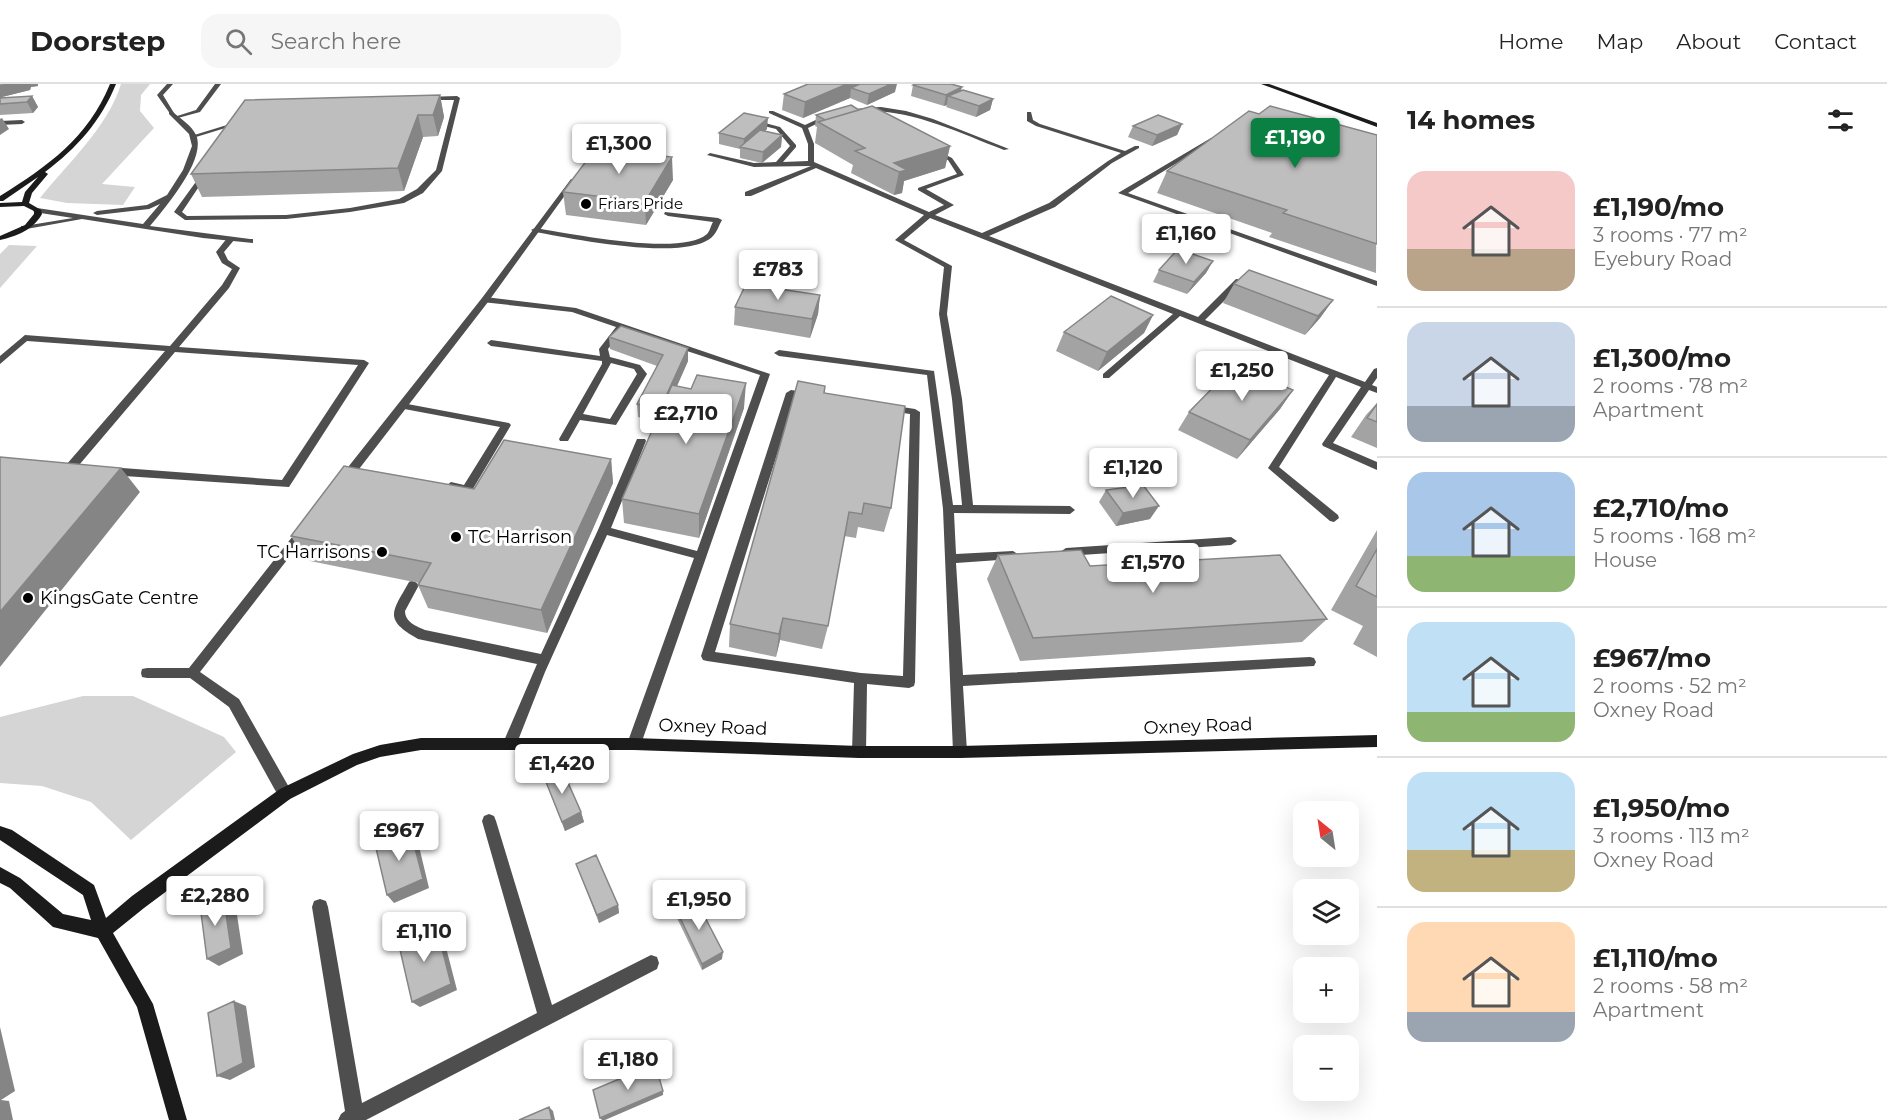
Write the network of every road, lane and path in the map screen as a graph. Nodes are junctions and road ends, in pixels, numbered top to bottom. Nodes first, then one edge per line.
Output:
1 (113, 84) edge
2 (170, 84) edge
3 (218, 84) edge
4 (1264, 84) edge
5 (422, 99) edge
6 (771, 112) dead end
7 (1029, 113) dead end
8 (173, 116) junction
9 (747, 121) edge
10 (22, 122) dead end
11 (0, 123) edge
12 (1377, 125) edge
13 (805, 126) junction
14 (235, 131) edge
15 (1221, 135) edge
16 (194, 136) junction
17 (1137, 147) dead end
18 (930, 149) edge
19 (1006, 149) dead end
20 (1126, 153) junction
21 (710, 155) dead end
22 (57, 159) junction
23 (777, 164) junction
24 (813, 164) junction
25 (210, 167) edge
26 (579, 172) edge
27 (748, 194) dead end
28 (168, 198) junction
29 (0, 199) edge
30 (25, 204) junction
31 (0, 205) edge
32 (37, 210) junction
33 (65, 213) junction
34 (668, 214) dead end
35 (928, 215) junction
36 (92, 217) junction
37 (146, 226) junction
38 (24, 228) junction
39 (535, 230) junction
40 (982, 236) junction
41 (4, 237) edge
42 (231, 239) junction
43 (250, 241) dead end
44 (0, 243) edge
45 (1377, 284) edge
46 (1250, 285) edge
47 (484, 300) junction
48 (1178, 314) junction
49 (1199, 321) junction
50 (622, 326) junction
51 (491, 343) dead end
52 (173, 350) junction
53 (779, 353) dead end
54 (605, 359) junction
55 (0, 361) edge
56 (1377, 371) edge
57 (1334, 374) junction
58 (1106, 376) dead end
59 (1372, 388) edge
60 (402, 406) junction
61 (577, 416) junction
62 (564, 439) dead end
63 (641, 441) dead end
64 (1377, 466) edge
65 (445, 485) edge
66 (337, 489) edge
67 (948, 508) junction
68 (968, 510) junction
69 (1070, 510) dead end
70 (1334, 518) dead end
71 (308, 526) edge
72 (604, 530) junction
73 (1231, 541) dead end
74 (1056, 552) edge
75 (1021, 555) edge
76 (701, 556) junction
77 (951, 560) junction
78 (413, 585) dead end
79 (545, 660) junction
80 (1310, 662) dead end
81 (147, 673) dead end
82 (192, 673) junction
83 (861, 678) junction
84 (955, 681) junction
85 (1377, 741) edge
86 (510, 743) junction
87 (634, 744) junction
88 (859, 752) junction
89 (960, 752) junction
90 (285, 794) junction
91 (489, 821) dead end
92 (0, 833) edge
93 (0, 875) edge
94 (320, 907) dead end
95 (103, 931) junction
96 (651, 963) dead end
97 (546, 1017) junction
98 (351, 1118) edge
99 (178, 1120) edge

1 - 22 street
2 - 8 street
3 - 8 street
4 - 12 street
5 - 25 street
6 - 13 street
7 - 20 street
8 - 16 street
9 - 23 street
10 - 11 street
13 - 19 street
13 - 24 street
14 - 16 street
15 - 45 street
16 - 28 street
17 - 20 street
18 - 35 street
20 - 40 street
21 - 23 street
22 - 29 street
22 - 30 street
23 - 24 street
24 - 27 street
24 - 35 street
26 - 39 street
28 - 33 street
28 - 37 street
30 - 31 street
30 - 32 street
32 - 33 street
32 - 38 street
33 - 36 street
34 - 39 street
35 - 40 street
35 - 68 street
36 - 37 street
36 - 38 street
37 - 42 street
38 - 41 street
39 - 47 street
40 - 48 street
41 - 44 street
42 - 43 street
42 - 52 street
46 - 49 street
47 - 50 street
47 - 60 street
48 - 49 street
48 - 58 street
49 - 57 street
50 - 54 street
50 - 76 street
51 - 54 street
52 - 52 street
52 - 55 street
53 - 67 street
54 - 61 street
54 - 61 street
56 - 59 street
57 - 59 street
57 - 70 street
59 - 64 street
60 - 65 street
60 - 66 street
61 - 62 street
63 - 72 street
67 - 68 street
67 - 77 street
68 - 69 street
71 - 82 street
72 - 76 street
72 - 79 street
73 - 74 street
75 - 77 street
76 - 87 street
77 - 84 street
78 - 79 street
79 - 86 street
80 - 84 street
81 - 82 street
82 - 90 street
83 - 83 street
83 - 88 street
84 - 89 street
85 - 89 street, Oxney Road
86 - 87 street, Oxney Road
86 - 90 street, Oxney Road
87 - 88 street, Oxney Road
88 - 89 street, Oxney Road
90 - 95 street, Oxney Road
91 - 97 street
92 - 95 street
93 - 95 street
94 - 98 street
95 - 99 street
96 - 97 street
97 - 98 street

